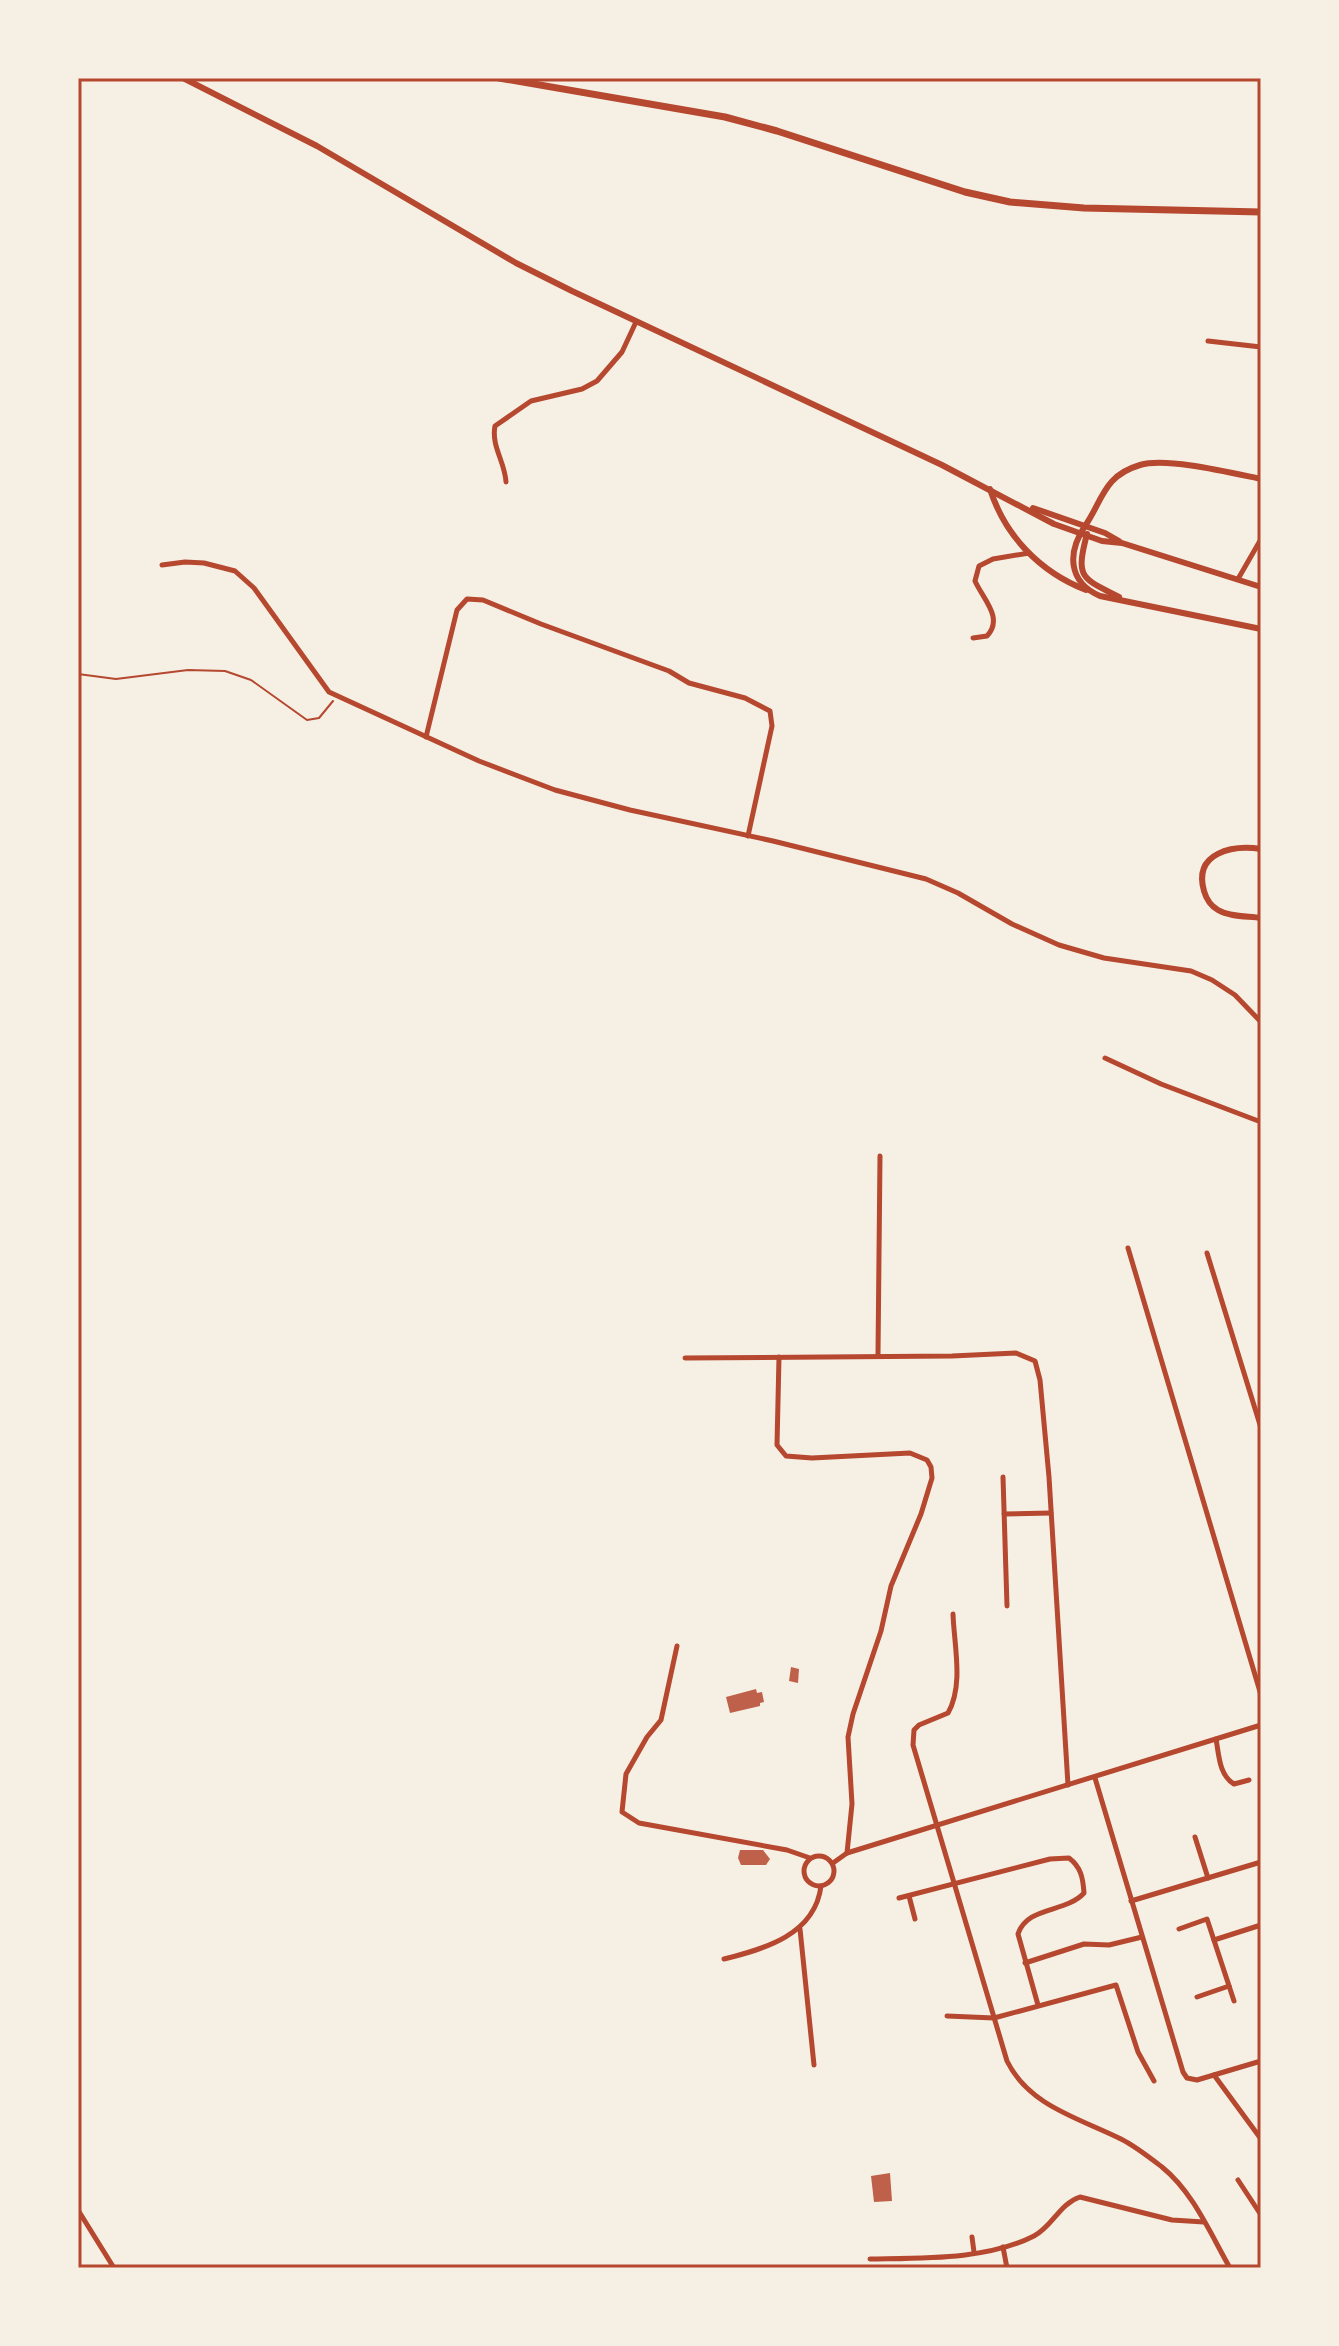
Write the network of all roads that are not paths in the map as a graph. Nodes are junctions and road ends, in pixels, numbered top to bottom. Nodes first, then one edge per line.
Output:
1 (183, 78) edge
2 (499, 78) edge
3 (1261, 212) edge
4 (636, 322) junction
5 (1208, 341) dead end
6 (1261, 347) edge
7 (1261, 479) edge
8 (506, 482) dead end
9 (990, 489) junction
10 (1020, 504) junction
11 (1086, 526) junction
12 (1079, 533) junction
13 (1087, 536) junction
14 (1261, 539) edge
15 (1122, 543) junction
16 (1029, 553) junction
17 (162, 565) dead end
18 (1238, 579) junction
19 (1261, 587) edge
20 (1091, 592) junction
21 (1123, 599) junction
22 (1261, 629) edge
23 (973, 638) dead end
24 (426, 737) junction
25 (748, 836) junction
26 (1261, 849) edge
27 (1261, 918) edge
28 (1261, 1022) edge
29 (1105, 1058) dead end
30 (1261, 1122) edge
31 (880, 1156) dead end
32 (1128, 1248) dead end
33 (1207, 1253) dead end
34 (878, 1355) junction
35 (779, 1357) junction
36 (685, 1358) dead end
37 (1261, 1428) edge
38 (1003, 1477) dead end
39 (1051, 1513) junction
40 (1004, 1514) junction
41 (1007, 1606) dead end
42 (953, 1614) dead end
43 (677, 1646) dead end
44 (1261, 1695) edge
45 (1261, 1725) edge
46 (1216, 1739) junction
47 (1095, 1777) junction
48 (1249, 1780) dead end
49 (1068, 1785) junction
50 (937, 1824) junction
51 (1195, 1837) dead end
52 (847, 1853) junction
53 (810, 1858) junction
54 (1261, 1862) edge
55 (833, 1863) junction
56 (1208, 1878) junction
57 (954, 1884) junction
58 (821, 1886) junction
59 (909, 1896) junction
60 (899, 1898) dead end
61 (1131, 1901) junction
62 (915, 1919) dead end
63 (1261, 1925) edge
64 (800, 1929) junction
65 (1179, 1929) dead end
66 (1142, 1937) junction
67 (1214, 1940) junction
68 (724, 1959) dead end
69 (1025, 1963) junction
70 (1229, 1986) junction
71 (1197, 1997) dead end
72 (1234, 2001) dead end
73 (1038, 2005) junction
74 (947, 2016) dead end
75 (994, 2018) junction
76 (1261, 2061) edge
77 (814, 2065) dead end
78 (1214, 2075) junction
79 (1154, 2081) dead end
80 (1261, 2139) edge
81 (1238, 2180) dead end
82 (78, 2210) edge
83 (1261, 2215) edge
84 (1204, 2222) junction
85 (972, 2237) dead end
86 (1003, 2247) junction
87 (974, 2252) junction
88 (870, 2259) dead end
89 (114, 2268) edge
90 (1007, 2268) edge
91 (1230, 2268) edge

1 - 4 street
2 - 3 main road
4 - 8 street
4 - 9 street
5 - 6 street
7 - 11 street
9 - 10 street
9 - 16 street
10 - 11 street
10 - 12 street
11 - 12 street
11 - 13 street
11 - 15 street
12 - 13 street
12 - 20 street
13 - 15 street
13 - 21 street
14 - 18 street
15 - 18 street
16 - 20 street
16 - 23 street
17 - 24 street
18 - 19 street
20 - 21 street
21 - 22 street
24 - 25 street
24 - 25 street
25 - 28 street
26 - 27 street
29 - 30 street
31 - 34 street
32 - 44 street
33 - 37 street
34 - 35 street
34 - 39 street
35 - 36 street
35 - 52 street
38 - 40 street
39 - 40 street
39 - 49 street
40 - 41 street
42 - 50 street
43 - 53 street
45 - 46 street
46 - 47 street
46 - 48 street
47 - 49 street
47 - 61 street
49 - 50 street
50 - 52 street
50 - 57 street
51 - 56 street
52 - 55 street
53 - 55 street
53 - 58 street
54 - 56 street
55 - 58 street
56 - 61 street
57 - 59 street
57 - 69 street
57 - 75 street
58 - 64 street
59 - 60 street
59 - 62 street
61 - 66 street
63 - 67 street
64 - 68 street
64 - 77 street
65 - 67 street
66 - 69 street
66 - 78 street
67 - 70 street
69 - 73 street
70 - 71 street
70 - 72 street
73 - 75 street
73 - 79 street
74 - 75 street
75 - 84 street
76 - 78 street
78 - 80 street
81 - 83 street
82 - 89 street
84 - 86 street
84 - 91 street
85 - 87 street
86 - 87 street
86 - 90 street
87 - 88 street

